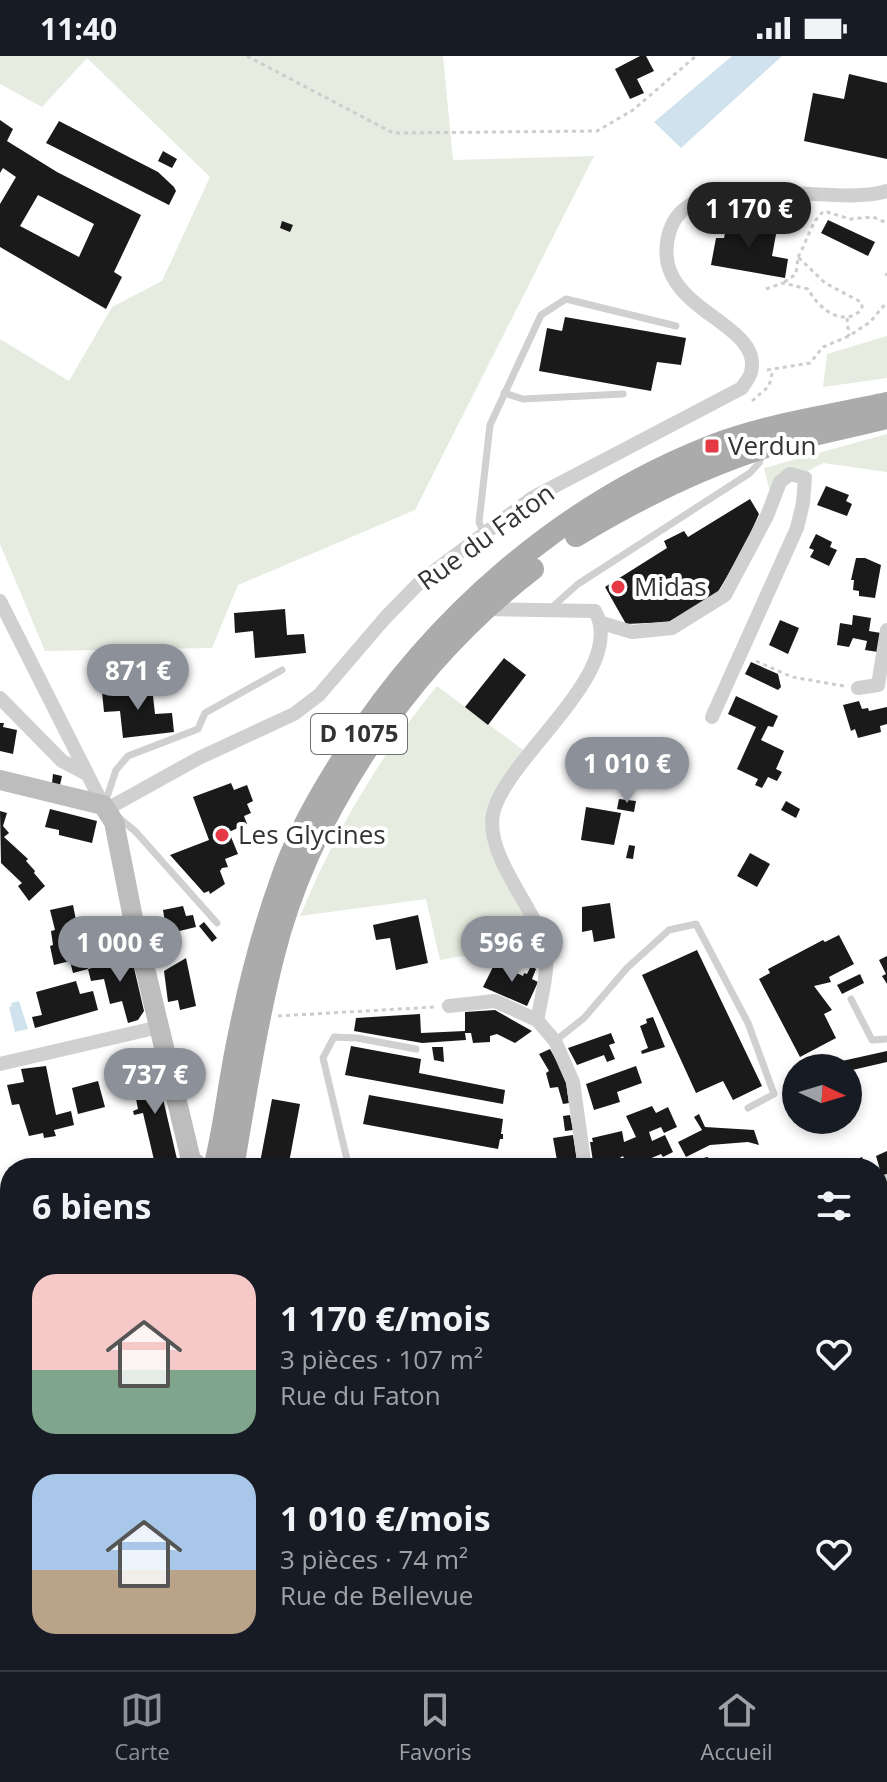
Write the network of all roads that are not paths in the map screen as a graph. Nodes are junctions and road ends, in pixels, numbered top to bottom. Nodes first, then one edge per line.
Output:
1 (887, 191) edge
2 (676, 326) dead end
3 (504, 393) junction
4 (623, 394) dead end
5 (887, 403) edge
6 (887, 418) edge
7 (764, 448) junction
8 (484, 534) junction
9 (0, 601) edge
10 (486, 609) junction
11 (548, 610) junction
12 (602, 623) junction
13 (887, 630) edge
14 (282, 670) dead end
15 (858, 688) road end
16 (0, 698) edge
17 (712, 717) dead end
18 (85, 773) junction
19 (0, 780) edge
20 (105, 807) junction
21 (217, 923) dead end
22 (851, 999) dead end
23 (449, 1006) road end
24 (537, 1020) junction
25 (159, 1027) junction
26 (887, 1039) edge
27 (555, 1041) junction
28 (416, 1049) dead end
29 (0, 1064) edge
30 (748, 1108) dead end
31 (191, 1158) edge
32 (216, 1158) edge
33 (235, 1158) edge
34 (347, 1158) edge
35 (584, 1158) edge

1 - 8 street, Rue du Faton
2 - 3 lane
3 - 4 lane
3 - 8 lane
5 - 32 main road, D 1075
6 - 7 main road, D 1075
7 - 10 main road, D 1075
7 - 11 lane
8 - 20 street, Rue du Faton
9 - 18 street
10 - 11 street
10 - 33 main road, D 1075
11 - 12 street
12 - 17 street
12 - 24 street
13 - 15 street
14 - 20 lane
16 - 18 street
18 - 20 street
19 - 20 main road
20 - 21 lane
20 - 25 main road
22 - 26 lane
23 - 24 street
24 - 27 street
25 - 29 street
25 - 31 main road
27 - 30 lane
27 - 35 street
28 - 34 lane

